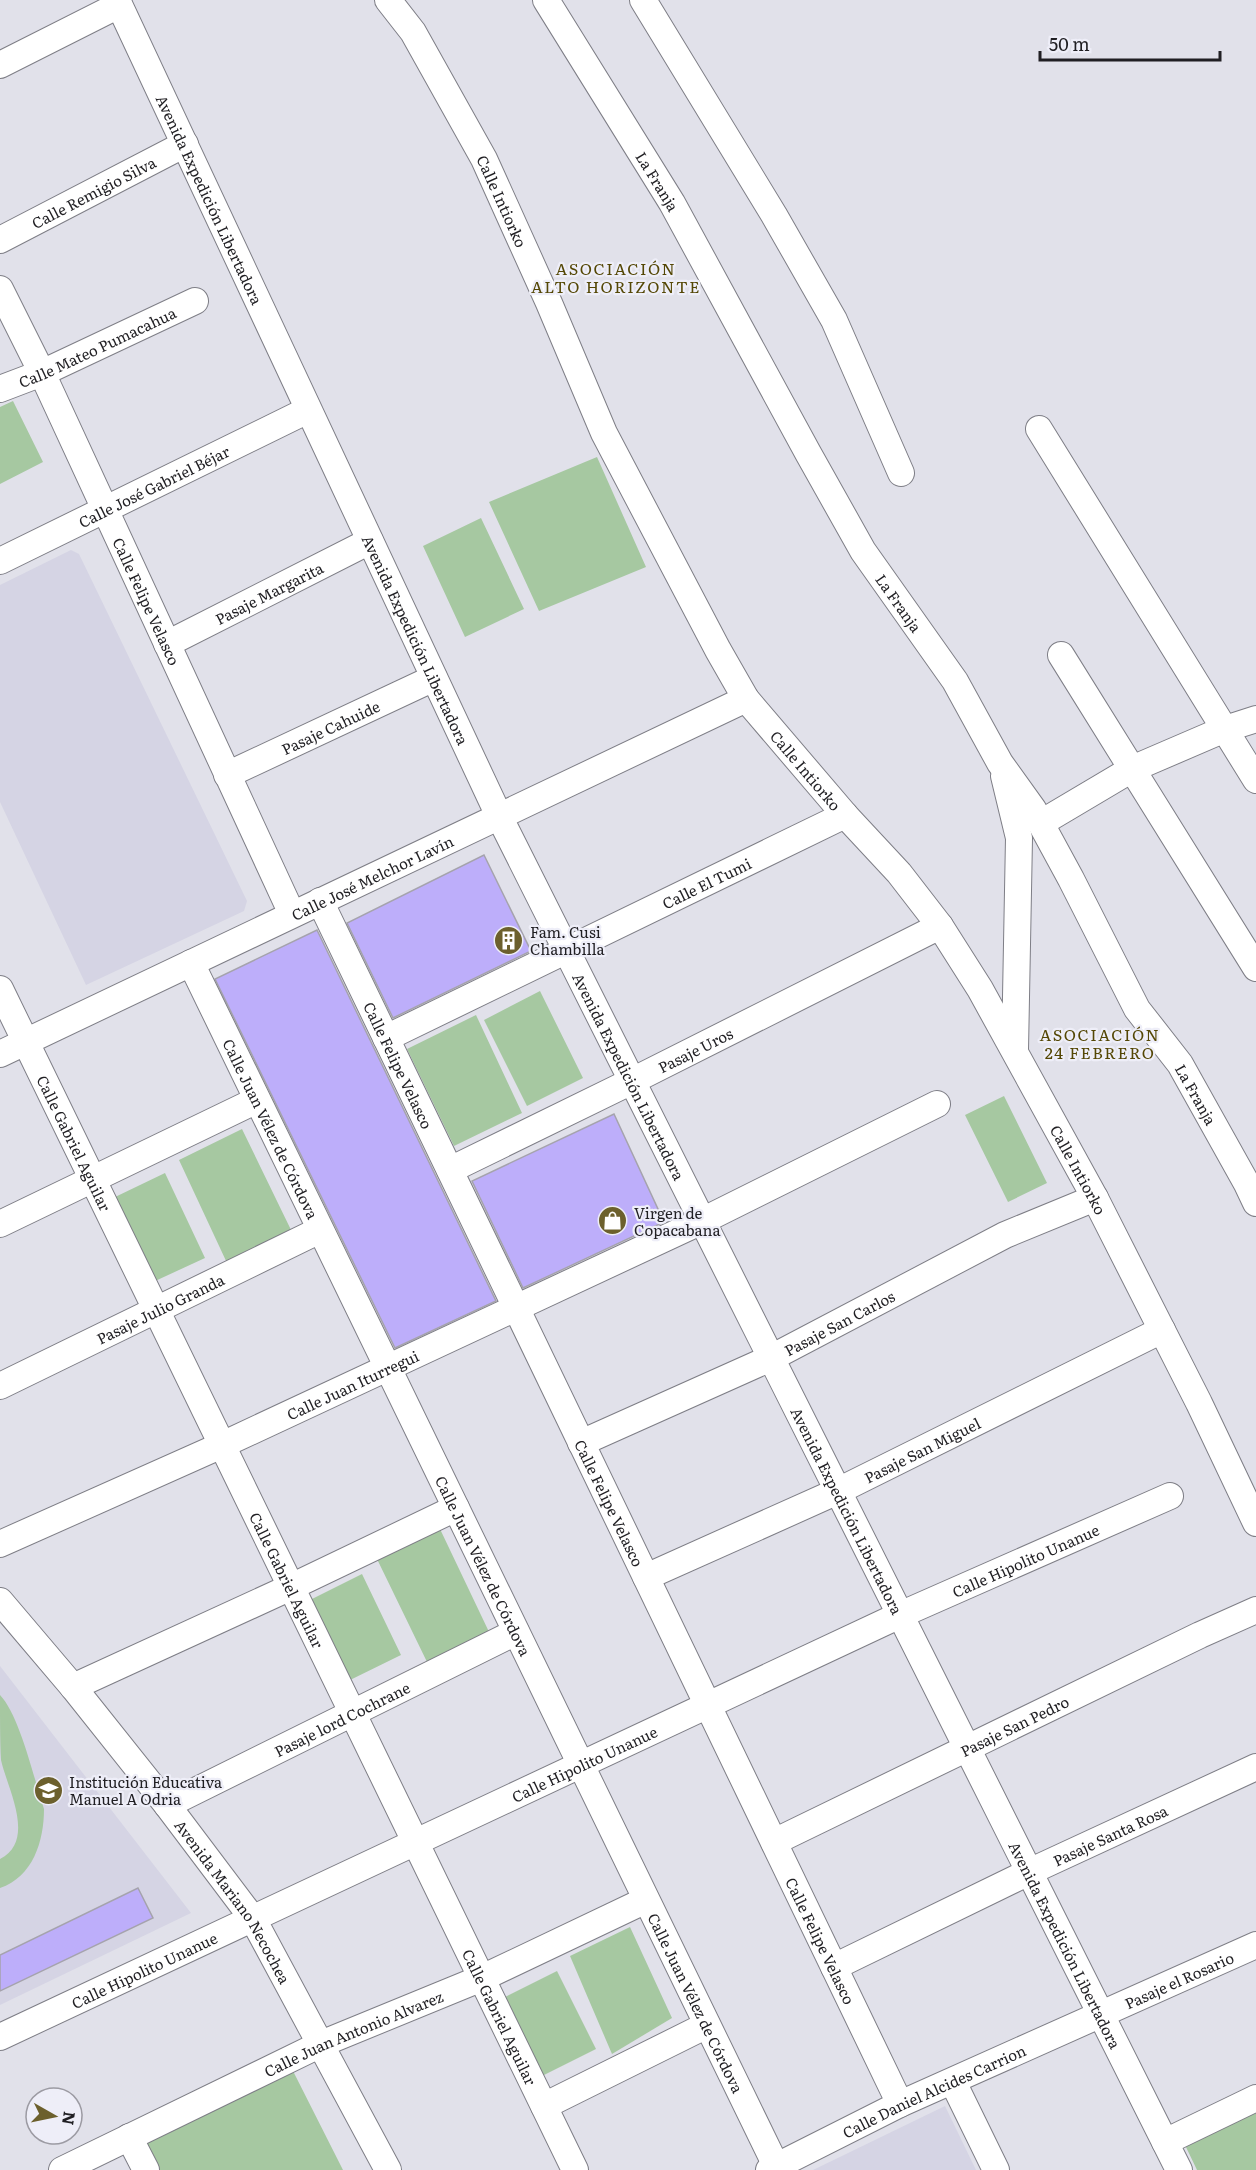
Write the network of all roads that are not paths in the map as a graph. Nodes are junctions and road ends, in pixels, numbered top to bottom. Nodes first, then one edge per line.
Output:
1 (388, 0) edge
2 (546, 0) edge
3 (644, 0) edge
4 (118, 2) edge
5 (0, 66) edge
6 (185, 144) junction
7 (0, 240) edge
8 (0, 289) edge
9 (195, 301) dead end
10 (42, 373) junction
11 (0, 389) edge
12 (308, 410) junction
13 (1039, 429) dead end
14 (901, 473) dead end
15 (106, 511) junction
16 (370, 541) junction
17 (0, 561) edge
18 (167, 644) junction
19 (1061, 655) dead end
20 (434, 678) junction
21 (746, 699) junction
22 (1256, 719) edge
23 (1225, 729) junction
24 (1000, 763) junction
25 (1132, 769) junction
26 (228, 775) junction
27 (1256, 780) edge
28 (845, 814) junction
29 (499, 816) junction
30 (1041, 823) junction
31 (320, 901) junction
32 (292, 914) junction
33 (940, 926) junction
34 (566, 949) junction
35 (190, 963) junction
36 (1256, 968) edge
37 (0, 989) edge
38 (386, 1038) junction
39 (26, 1042) junction
40 (1015, 1050) junction
41 (0, 1054) edge
42 (632, 1081) junction
43 (257, 1100) junction
44 (937, 1104) dead end
45 (450, 1170) junction
46 (93, 1180) junction
47 (1095, 1198) junction
48 (1256, 1203) edge
49 (702, 1221) junction
50 (0, 1224) edge
51 (320, 1230) junction
52 (516, 1308) junction
53 (156, 1310) junction
54 (1162, 1330) junction
55 (771, 1358) junction
56 (387, 1368) junction
57 (0, 1386) edge
58 (582, 1443) junction
59 (222, 1445) junction
60 (838, 1491) junction
61 (1170, 1496) dead end
62 (456, 1508) junction
63 (1256, 1523) edge
64 (0, 1544) edge
65 (646, 1577) junction
66 (291, 1587) junction
67 (0, 1601) edge
68 (1256, 1610) edge
69 (900, 1615) junction
70 (516, 1632) junction
71 (74, 1687) junction
72 (708, 1706) junction
73 (353, 1714) junction
74 (966, 1747) junction
75 (581, 1765) junction
76 (1256, 1767) edge
77 (167, 1805) junction
78 (774, 1842) junction
79 (415, 1843) junction
80 (1029, 1872) junction
81 (646, 1900) junction
82 (253, 1918) junction
83 (1256, 1945) edge
84 (834, 1967) junction
85 (482, 1978) junction
86 (1101, 2015) junction
87 (707, 2025) junction
88 (0, 2037) edge
89 (321, 2044) junction
90 (953, 2082) junction
91 (1256, 2098) edge
92 (900, 2104) junction
93 (544, 2106) junction
94 (129, 2137) junction
95 (1165, 2142) junction
96 (774, 2169) edge
97 (62, 2170) edge
98 (146, 2170) edge
99 (388, 2170) edge
100 (575, 2170) edge
101 (996, 2170) edge
102 (1179, 2170) edge

1 - 21 street, Calle Intiorko
2 - 24 street, La Franja
3 - 14 street
4 - 5 street
4 - 6 street, Avenida Expedición Libertadora
6 - 7 street, Calle Remigio Silva
6 - 12 street, Avenida Expedición Libertadora
8 - 10 street, Calle Felipe Velasco
9 - 10 street, Calle Mateo Pumacahua
10 - 11 street, Calle Mateo Pumacahua
10 - 15 street, Calle Felipe Velasco
12 - 15 street, Calle José Gabriel Béjar
12 - 16 street, Avenida Expedición Libertadora
13 - 23 street
15 - 17 street, Calle José Gabriel Béjar
15 - 18 street, Calle Felipe Velasco
16 - 18 street, Pasaje Margarita
16 - 20 street, Avenida Expedición Libertadora
18 - 26 street, Calle Felipe Velasco
19 - 25 street
20 - 26 street, Pasaje Cahuide
20 - 29 street, Avenida Expedición Libertadora
21 - 28 street, Calle Intiorko
21 - 29 street, Calle José Melchor Lavín
22 - 23 street
23 - 25 street
23 - 27 street
24 - 30 street, La Franja
24 - 40 street
25 - 30 street
25 - 36 street
26 - 32 street, Calle Felipe Velasco
28 - 33 street, Calle Intiorko
28 - 34 street, Calle El Tumi
29 - 31 street, Calle José Melchor Lavín
29 - 34 street, Avenida Expedición Libertadora
30 - 48 street, La Franja
31 - 32 street, Calle José Melchor Lavín
31 - 38 street, Calle Felipe Velasco
32 - 35 street, Calle José Melchor Lavín
33 - 40 street, Calle Intiorko
33 - 42 street, Pasaje Uros
34 - 38 street, Calle El Tumi
34 - 42 street, Avenida Expedición Libertadora
35 - 39 street, Calle José Melchor Lavín
35 - 43 street, Calle Juan Vélez de Córdova
37 - 39 street, Calle Gabriel Aguilar
38 - 45 street, Calle Felipe Velasco
39 - 41 street, Calle José Melchor Lavín
39 - 46 street, Calle Gabriel Aguilar
40 - 47 street, Calle Intiorko
42 - 45 street, Pasaje Uros
42 - 49 street, Avenida Expedición Libertadora
43 - 46 street
43 - 51 street, Calle Juan Vélez de Córdova
44 - 49 street, Calle Juan Iturregui
45 - 52 street, Calle Felipe Velasco
46 - 50 street
46 - 53 street, Calle Gabriel Aguilar
47 - 54 street, Calle Intiorko
47 - 55 street, Pasaje San Carlos
49 - 52 street, Calle Juan Iturregui
49 - 55 street, Avenida Expedición Libertadora
51 - 53 street, Pasaje Julio Granda
51 - 56 street, Calle Juan Vélez de Córdova
52 - 56 street, Calle Juan Iturregui
52 - 58 street, Calle Felipe Velasco
53 - 57 street, Pasaje Julio Granda
53 - 59 street, Calle Gabriel Aguilar
54 - 60 street, Pasaje San Miguel
54 - 63 street, Calle Intiorko
55 - 58 street, Pasaje San Carlos
55 - 60 street, Avenida Expedición Libertadora
56 - 59 street, Calle Juan Iturregui
56 - 62 street, Calle Juan Vélez de Córdova
58 - 65 street, Calle Felipe Velasco
59 - 64 street, Calle Juan Iturregui
59 - 66 street, Calle Gabriel Aguilar
60 - 65 street, Pasaje San Miguel
60 - 69 street, Avenida Expedición Libertadora
61 - 69 street, Calle Hipolito Unanue
62 - 66 street
62 - 70 street, Calle Juan Vélez de Córdova
65 - 72 street, Calle Felipe Velasco
66 - 71 street
66 - 73 street, Calle Gabriel Aguilar
67 - 71 street, Avenida Mariano Necochea
68 - 74 street, Pasaje San Pedro
69 - 72 street, Calle Hipolito Unanue
69 - 74 street, Avenida Expedición Libertadora
70 - 73 street, Pasaje lord Cochrane
70 - 75 street, Calle Juan Vélez de Córdova
71 - 77 street, Avenida Mariano Necochea
72 - 75 street, Calle Hipolito Unanue
72 - 78 street, Calle Felipe Velasco
73 - 77 street, Pasaje lord Cochrane
73 - 79 street, Calle Gabriel Aguilar
74 - 78 street, Pasaje San Pedro
74 - 80 street, Avenida Expedición Libertadora
75 - 79 street, Calle Hipolito Unanue
75 - 81 street, Calle Juan Vélez de Córdova
76 - 80 street, Pasaje Santa Rosa
77 - 82 street, Avenida Mariano Necochea
78 - 84 street, Calle Felipe Velasco
79 - 82 street, Calle Hipolito Unanue
79 - 85 street, Calle Gabriel Aguilar
80 - 84 street, Pasaje Santa Rosa
80 - 86 street, Avenida Expedición Libertadora
81 - 85 street, Calle Juan Antonio Alvarez
81 - 87 street, Calle Juan Vélez de Córdova
82 - 88 street, Calle Hipolito Unanue
82 - 89 street, Avenida Mariano Necochea
83 - 86 street, Pasaje el Rosario
84 - 92 street, Calle Felipe Velasco
85 - 89 street, Calle Juan Antonio Alvarez
85 - 93 street, Calle Gabriel Aguilar
86 - 90 street, Calle Daniel Alcides Carrion
86 - 95 street, Avenida Expedición Libertadora
87 - 93 street
87 - 96 street, Calle Juan Vélez de Córdova
89 - 94 street, Calle Juan Antonio Alvarez
89 - 99 street, Avenida Mariano Necochea
90 - 92 street, Calle Daniel Alcides Carrion
90 - 101 street
91 - 95 street
92 - 96 street, Calle Daniel Alcides Carrion
93 - 100 street, Calle Gabriel Aguilar
94 - 97 street, Calle Juan Antonio Alvarez
94 - 98 street
95 - 102 street, Avenida Expedición Libertadora

